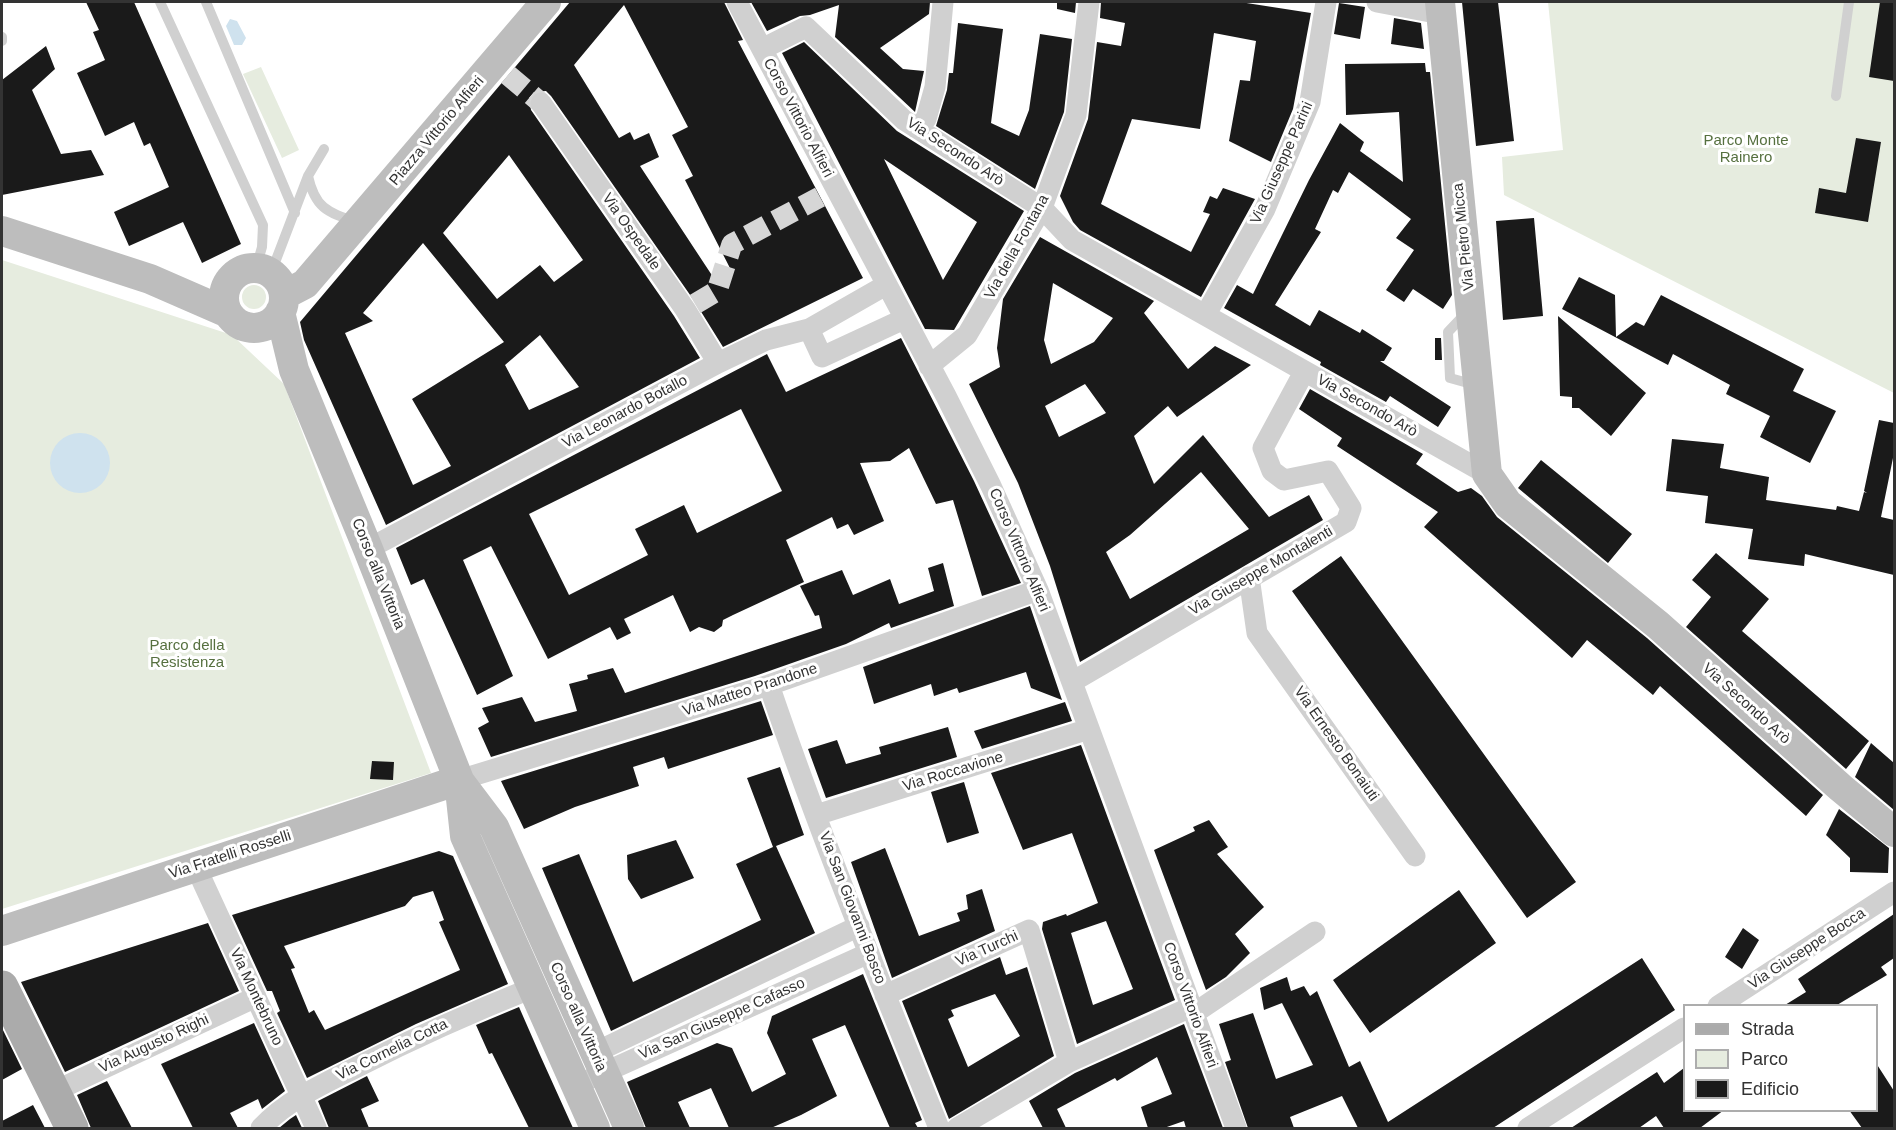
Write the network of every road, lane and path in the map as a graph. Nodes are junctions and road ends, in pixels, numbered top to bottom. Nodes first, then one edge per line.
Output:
1 (160, 2) edge
2 (206, 2) edge
3 (546, 2) edge
4 (737, 2) edge
5 (943, 2) edge
6 (1089, 2) edge
7 (1326, 2) edge
8 (1377, 2) edge
9 (1849, 2) edge
10 (1440, 8) edge
11 (762, 50) junction
12 (1836, 96) dead end
13 (541, 103) tunnel mouth
14 (916, 129) junction
15 (324, 149) dead end
16 (308, 176) junction
17 (1042, 208) junction
18 (295, 213) junction
19 (359, 223) junction
20 (2, 231) edge
21 (150, 279) junction
22 (266, 284) junction
23 (886, 285) junction
24 (1206, 314) junction
25 (904, 319) junction
26 (240, 320) junction
27 (809, 329) junction
28 (718, 363) junction
29 (929, 366) junction
30 (294, 370) junction
31 (1304, 372) junction
32 (1487, 474) junction
33 (368, 549) junction
34 (1249, 577) junction
35 (1038, 590) junction
36 (1071, 682) junction
37 (769, 685) junction
38 (1089, 729) junction
39 (459, 780) junction
40 (816, 815) junction
41 (1894, 831) edge
42 (1415, 856) dead end
43 (195, 865) junction
44 (1894, 892) edge
45 (859, 926) junction
46 (2, 931) edge
47 (1315, 932) dead end
48 (828, 942) junction
49 (868, 953) junction
50 (838, 966) junction
51 (2, 987) edge
52 (532, 988) junction
53 (885, 996) junction
54 (256, 997) junction
55 (1721, 1004) edge
56 (1192, 1010) junction
57 (1683, 1029) edge
58 (1069, 1062) junction
59 (599, 1063) junction
60 (575, 1086) junction
61 (53, 1092) junction
62 (301, 1096) junction
63 (72, 1128) edge
64 (261, 1128) edge
65 (316, 1128) edge
66 (595, 1128) edge
67 (629, 1128) edge
68 (939, 1128) edge
69 (957, 1128) edge
70 (1236, 1128) edge
71 (1528, 1128) edge

1 - 22 lane
2 - 18 lane
3 - 19 street, Piazza Vittorio Alfieri
4 - 11 street, Corso Vittorio Alfieri
5 - 14 street
6 - 17 street, Via della Fontana
7 - 24 street, Via Giuseppe Parini
8 - 10 street
9 - 12 lane
10 - 32 street, Via Pietro Micca
11 - 14 street, Via Secondo Arò
11 - 23 street, Corso Vittorio Alfieri
13 - 28 street, Via Ospedale
14 - 17 street, Via Secondo Arò
15 - 16 lane
16 - 18 lane
16 - 19 lane
17 - 24 street, Via Secondo Arò
17 - 29 street, Via della Fontana
18 - 22 lane
19 - 22 street, Piazza Vittorio Alfieri
20 - 21 street, Corso alla Vittoria
21 - 22 street, Corso alla Vittoria
21 - 26 street, Corso alla Vittoria
22 - 26 street
22 - 26 street
22 - 30 street, Corso alla Vittoria
23 - 25 street, Corso Vittorio Alfieri
23 - 27 street, Via Leonardo Botallo
24 - 31 street, Via Secondo Arò
25 - 27 street
25 - 29 street, Corso Vittorio Alfieri
26 - 30 street, Corso alla Vittoria
27 - 28 street, Via Leonardo Botallo
28 - 33 street, Via Leonardo Botallo
29 - 35 street, Corso Vittorio Alfieri
30 - 33 street, Corso alla Vittoria
31 - 32 street, Via Secondo Arò
31 - 34 street, Via Giuseppe Montalenti
32 - 41 street, Via Secondo Arò
33 - 39 street, Corso alla Vittoria
34 - 36 street, Via Giuseppe Montalenti
34 - 42 street, Via Ernesto Bonaiuti
35 - 36 street, Corso Vittorio Alfieri
35 - 37 street, Via Matteo Prandone
36 - 38 street, Corso Vittorio Alfieri
37 - 39 street, Via Matteo Prandone
37 - 40 street, Via San Giovanni Bosco
38 - 40 street, Via Roccavione
38 - 56 street, Corso Vittorio Alfieri
39 - 43 street, Via Fratelli Rosselli
39 - 52 street, Corso alla Vittoria
39 - 59 street, Corso alla Vittoria
40 - 45 street, Via San Giovanni Bosco
43 - 46 street, Via Fratelli Rosselli
43 - 54 street, Via Montebruno
44 - 55 street, Via Giuseppe Bocca
45 - 48 street, Via San Giuseppe Cafasso
45 - 49 street, Via San Giovanni Bosco
47 - 56 street
48 - 50 street
48 - 59 street, Via San Giuseppe Cafasso
49 - 50 street, Via San Giuseppe Cafasso
49 - 53 street, Via San Giovanni Bosco
50 - 59 street, Via San Giuseppe Cafasso
51 - 61 main road
52 - 60 street, Corso alla Vittoria
52 - 62 street, Via Cornelia Cotta
53 - 58 street, Via Turchi
53 - 68 street, Via San Giovanni Bosco
54 - 61 street, Via Augusto Righi
54 - 62 street, Via Montebruno
56 - 58 street
56 - 70 street, Corso Vittorio Alfieri
57 - 71 street
58 - 69 street
59 - 60 street, Via San Giuseppe Cafasso
59 - 67 street, Corso alla Vittoria
60 - 66 street, Corso alla Vittoria
61 - 63 main road
62 - 64 street, Via Cornelia Cotta
62 - 65 street, Via Montebruno

